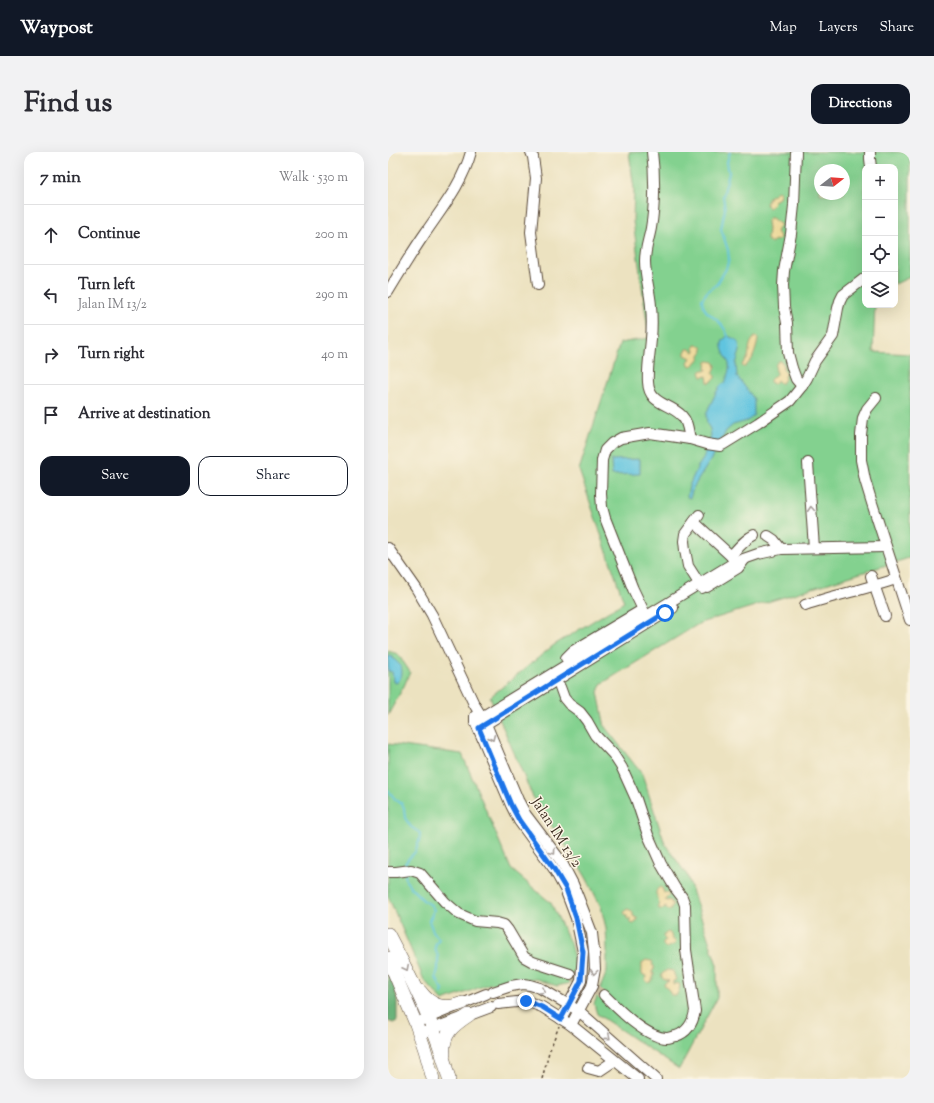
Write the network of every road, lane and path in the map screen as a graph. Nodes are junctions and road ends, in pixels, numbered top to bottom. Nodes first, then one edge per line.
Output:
1 (471, 152) edge
2 (531, 152) edge
3 (652, 152) edge
4 (796, 152) edge
5 (870, 152) edge
6 (871, 164) edge
7 (862, 280) edge
8 (538, 285) dead end
9 (388, 292) edge
10 (802, 386) junction
11 (876, 398) dead end
12 (690, 439) junction
13 (808, 463) dead end
14 (754, 535) dead end
15 (768, 536) dead end
16 (886, 547) junction
17 (388, 548) edge
18 (814, 548) junction
19 (781, 549) junction
20 (735, 562) junction
21 (871, 576) dead end
22 (896, 579) junction
23 (874, 586) junction
24 (701, 587) junction
25 (805, 605) dead end
26 (663, 610) junction
27 (644, 613) junction
28 (885, 616) dead end
29 (910, 620) edge
30 (611, 642) junction
31 (566, 658) dead end
32 (560, 687) dead end
33 (481, 722) junction
34 (392, 872) edge
35 (388, 934) edge
36 (388, 958) edge
37 (570, 974) tunnel mouth
38 (414, 984) junction
39 (604, 995) tunnel mouth
40 (463, 1003) junction
41 (568, 1005) junction
42 (579, 1011) junction
43 (469, 1015) junction
44 (561, 1019) junction
45 (431, 1024) junction
46 (571, 1025) junction
47 (418, 1029) junction
48 (614, 1061) junction
49 (588, 1068) dead end
50 (448, 1075) edge
51 (433, 1079) edge
52 (542, 1079) edge
53 (638, 1079) edge
54 (656, 1079) edge

1 - 9 street
2 - 8 street
3 - 12 street
4 - 10 street
5 - 6 street
7 - 10 street
10 - 12 street
11 - 16 street
12 - 27 street
18 -> 13 street
14 - 20 street
15 - 19 street
16 - 18 street
16 - 22 street
17 - 33 street, Jalan IM 13/2
18 - 19 street
19 - 20 street
20 - 24 street
20 - 24 street
21 - 23 street
22 - 23 street
22 - 29 street
23 - 25 street
23 - 28 street
24 - 26 street
26 - 27 street
26 - 30 street
27 - 30 street
27 - 31 street
30 - 33 street
32 - 39 street
33 - 41 street, Jalan IM 13/2
33 -> 42 street, Jalan IM 13/2
34 - 37 street
35 -> 38 main road
36 - 47 main road
38 - 40 main road
38 - 45 main road
40 -> 41 street
40 - 45 street
41 - 42 street
41 - 44 street, Jalan IM 13/2
42 - 46 street, Jalan IM 13/2
42 -> 54 street
43 - 44 street
43 - 45 street
43 - 50 main road
44 - 46 street
44 - 52 path
45 - 47 street
45 - 50 main road
46 - 48 street
47 - 51 main road
48 - 49 street
48 - 53 street

